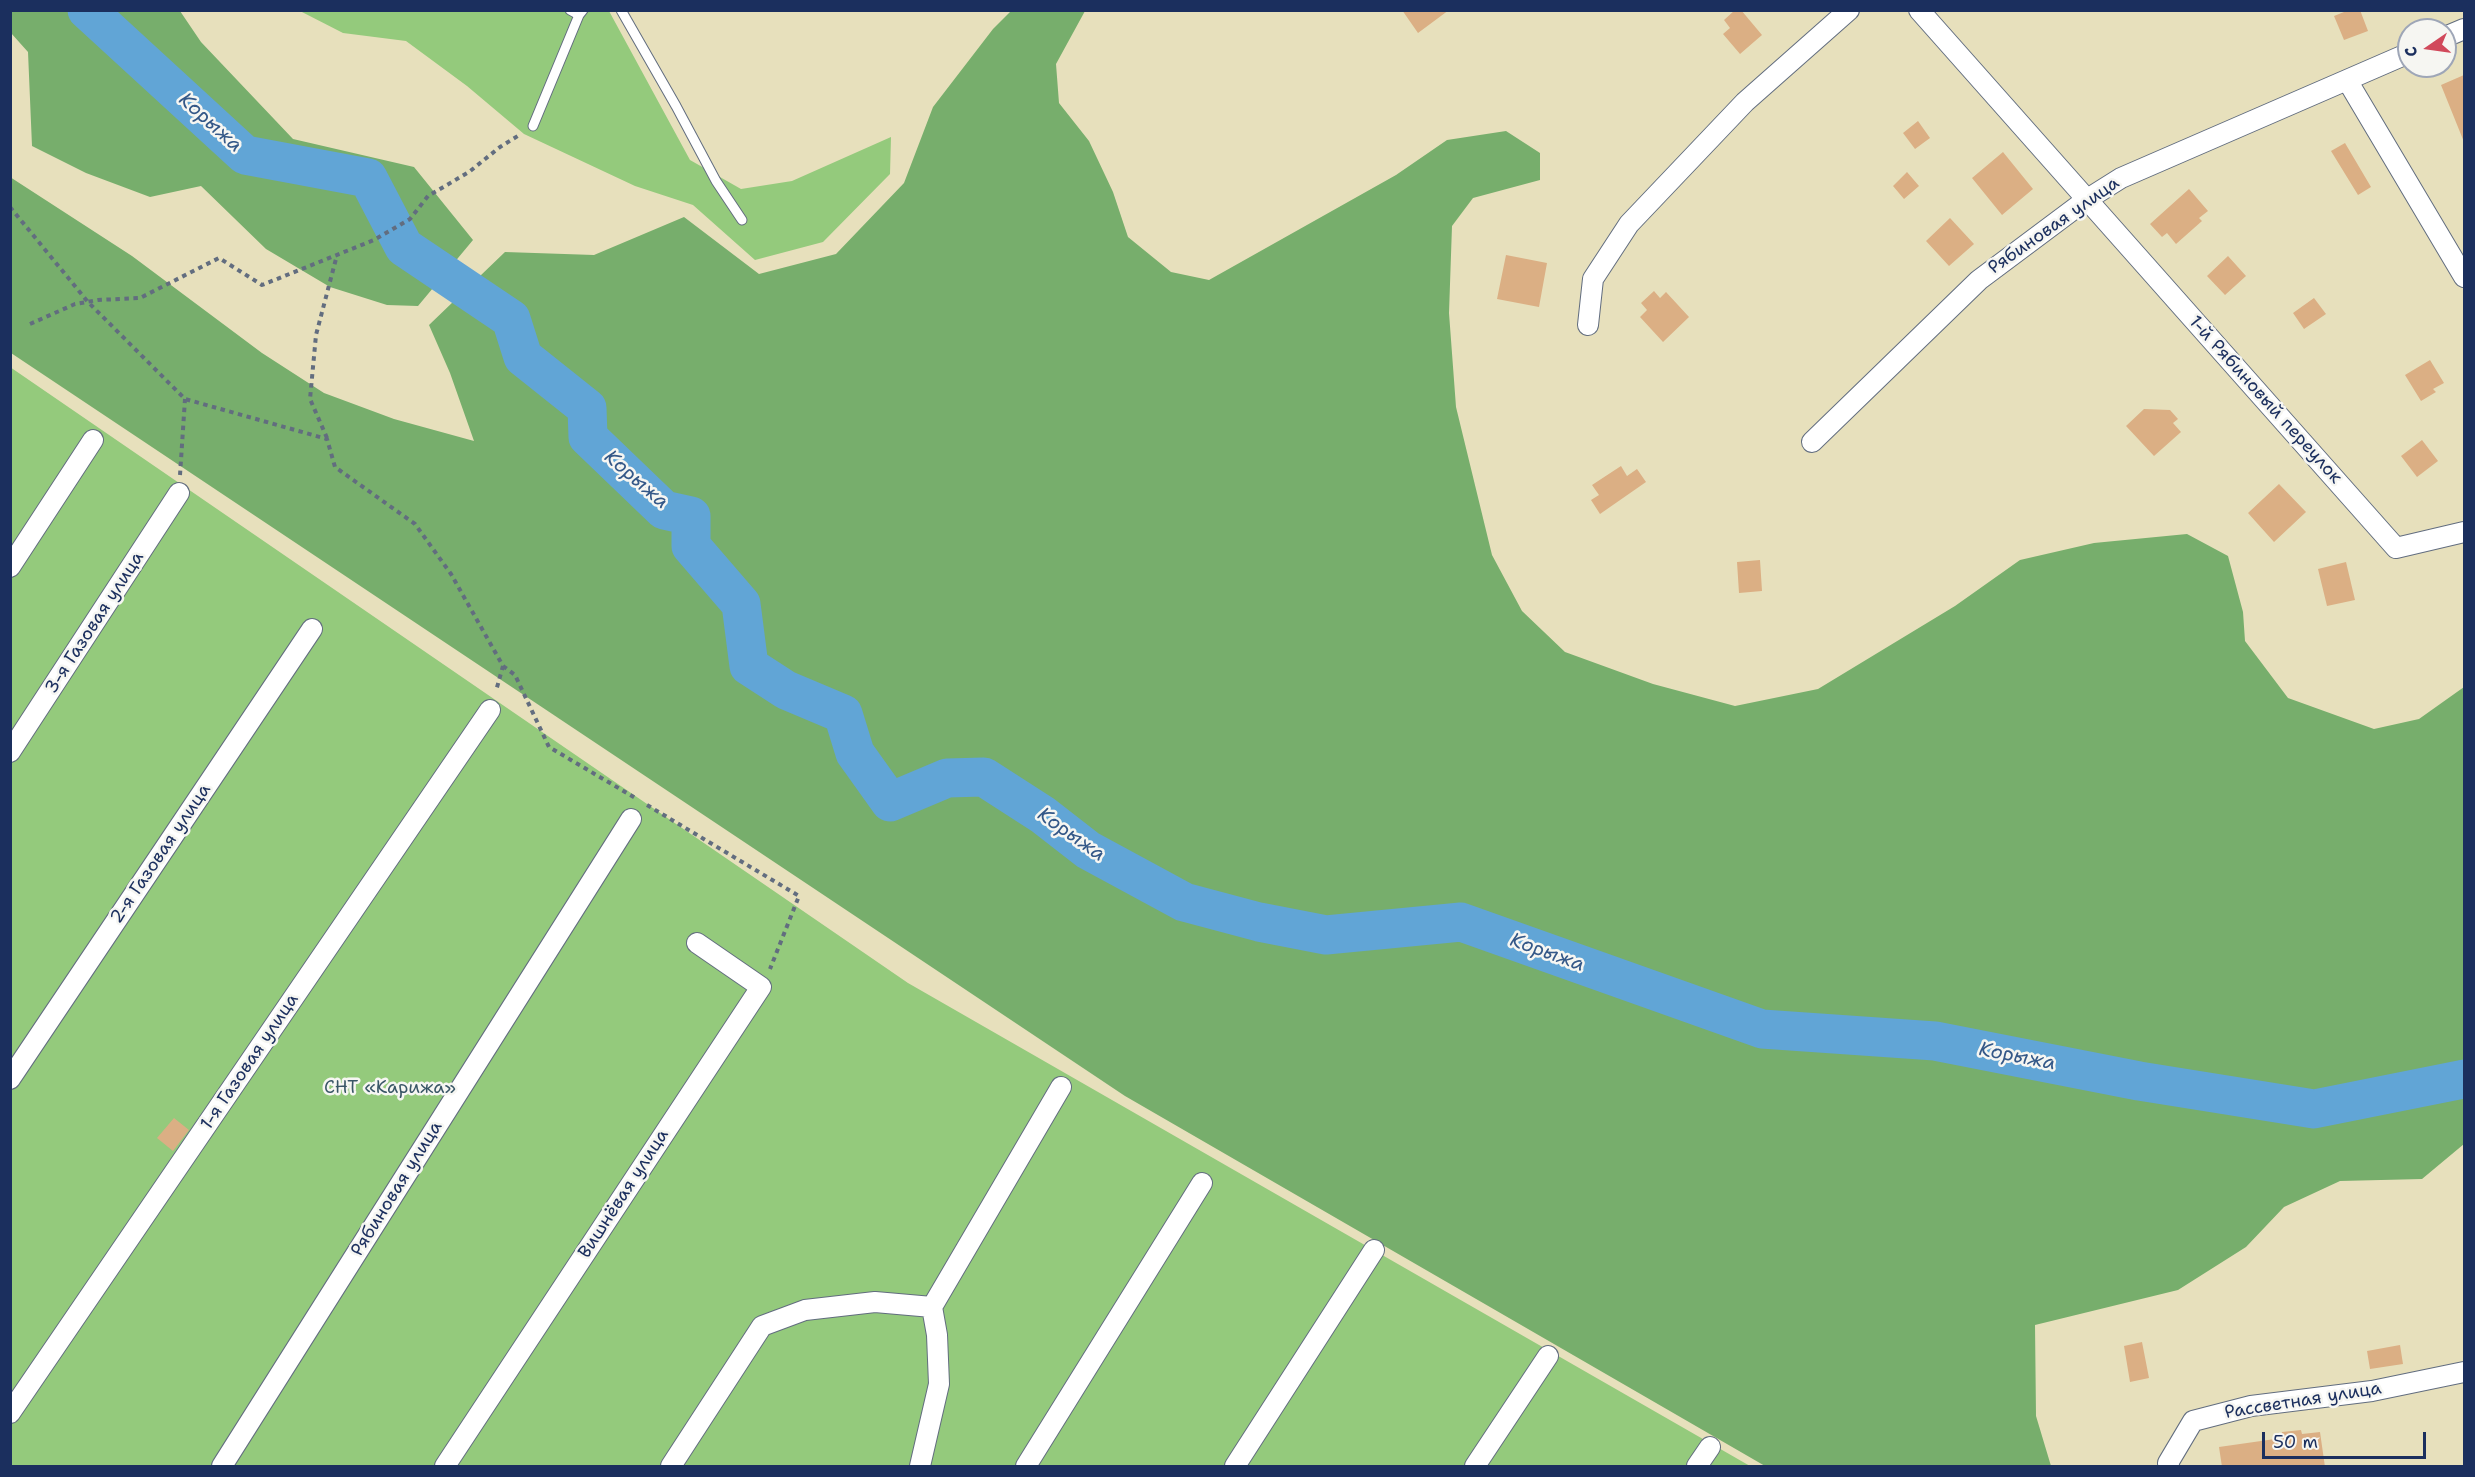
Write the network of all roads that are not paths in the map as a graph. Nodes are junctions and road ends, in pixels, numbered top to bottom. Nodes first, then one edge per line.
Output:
1 (621, 10) edge
2 (1849, 10) edge
3 (1919, 10) edge
4 (577, 12) edge
5 (2397, 58) edge
6 (2347, 80) junction
7 (533, 126) road end
8 (2086, 200) junction
9 (742, 220) dead end
10 (2464, 277) edge
11 (1588, 325) dead end
12 (93, 440) dead end
13 (1812, 442) dead end
14 (179, 493) road end
15 (2464, 532) edge
16 (10, 567) edge
17 (312, 629) dead end
18 (490, 710) road end
19 (10, 752) edge
20 (631, 819) dead end
21 (696, 944) dead end
22 (10, 1079) edge
23 (1061, 1087) dead end
24 (1202, 1183) dead end
25 (1374, 1250) dead end
26 (932, 1307) junction
27 (1548, 1356) dead end
28 (2464, 1372) edge
29 (10, 1413) edge
30 (1710, 1447) dead end
31 (222, 1467) edge
32 (445, 1467) edge
33 (671, 1467) edge
34 (920, 1467) edge
35 (1026, 1467) edge
36 (1235, 1467) edge
37 (1475, 1467) edge
38 (1697, 1467) edge
39 (2169, 1467) edge

1 - 9 lane
2 - 11 street
3 - 8 street
4 - 7 lane
5 - 6 street, Рябиновая улица
6 - 8 street, Рябиновая улица
6 - 10 street
8 - 13 street, Рябиновая улица
8 - 15 street, 1-й Рябиновый переулок
12 - 16 street
14 - 19 street, 3-я Газовая улица
17 - 22 street, 2-я Газовая улица
18 - 29 street, 1-я Газовая улица
20 - 31 street, Рябиновая улица
21 - 32 street, Вишнёвая улица
23 - 26 street
24 - 35 street
25 - 36 street
26 - 33 street
26 - 34 street
27 - 37 street
28 - 39 street, Рассветная улица
30 - 38 street

